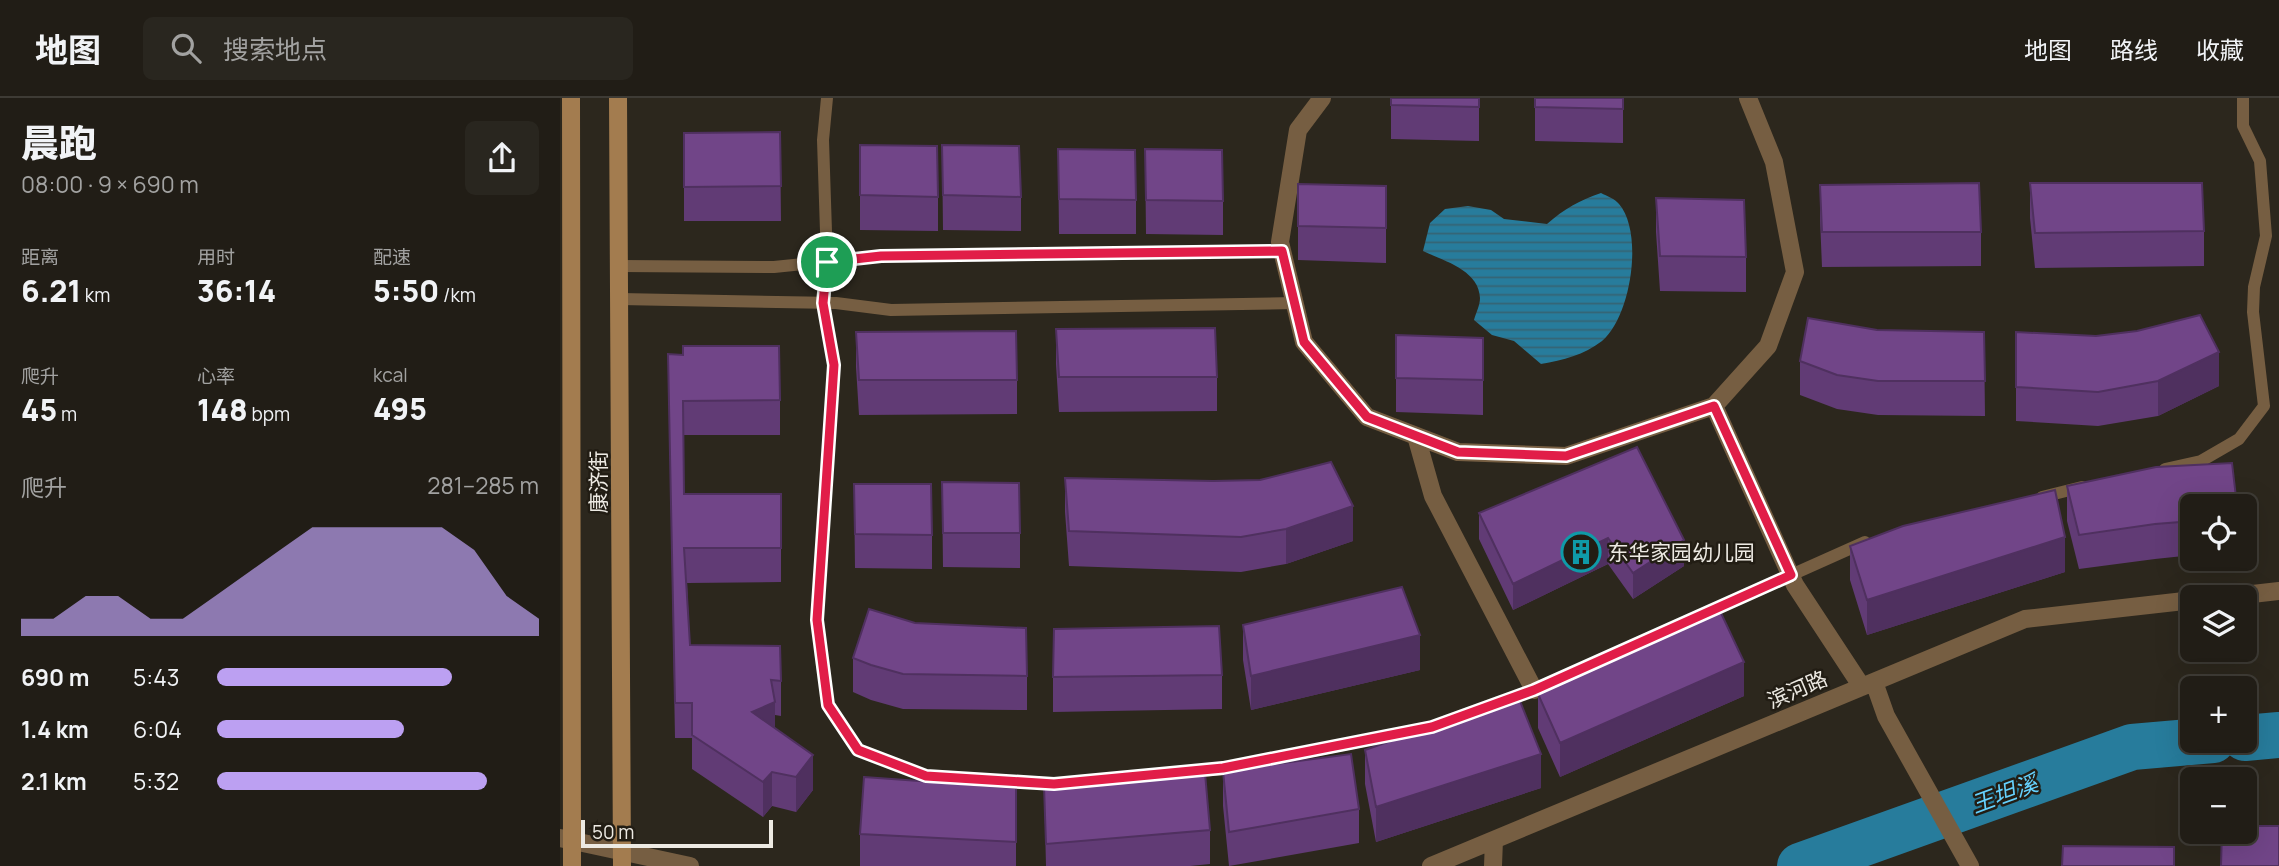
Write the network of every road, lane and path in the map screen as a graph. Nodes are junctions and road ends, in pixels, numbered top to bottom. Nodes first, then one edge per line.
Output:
1 (571, 98) edge
2 (618, 98) edge
3 (827, 98) edge
4 (1322, 98) edge
5 (1748, 98) edge
6 (2243, 98) edge
7 (1282, 251) junction
8 (566, 261) edge
9 (827, 262) junction
10 (620, 266) junction
11 (620, 299) junction
12 (823, 303) junction
13 (1294, 303) junction
14 (1714, 406) junction
15 (1416, 436) junction
16 (2150, 472) edge
17 (2098, 484) edge
18 (2032, 499) edge
19 (1872, 540) edge
20 (1791, 575) junction
21 (2279, 591) edge
22 (2257, 593) edge
23 (2180, 601) edge
24 (1868, 684) junction
25 (1534, 690) junction
26 (566, 840) edge
27 (1494, 840) junction
28 (622, 859) edge
29 (1969, 865) edge
30 (572, 866) edge
31 (690, 866) edge
32 (1431, 866) edge
33 (1493, 866) edge

1 - 8 main road, 康济街
2 - 10 main road, 康济街
3 - 9 lane
4 - 7 street
5 - 14 street
6 - 16 lane
7 - 9 lane
7 - 13 street
8 - 26 main road, 康济街
9 - 10 lane
9 - 12 lane
10 - 11 main road, 康济街
11 - 12 lane
11 - 28 main road, 康济街
12 - 13 lane
12 - 25 lane
13 - 15 street
14 - 15 street
14 - 20 street
15 - 25 street
17 - 18 lane
19 - 20 lane
20 - 24 street
20 - 25 lane
21 - 22 street
23 - 24 street, 滨河路
24 - 27 street, 滨河路
24 - 29 street
26 - 28 street
26 - 30 main road, 康济街
27 - 32 street, 滨河路
27 - 33 street
28 - 31 street

